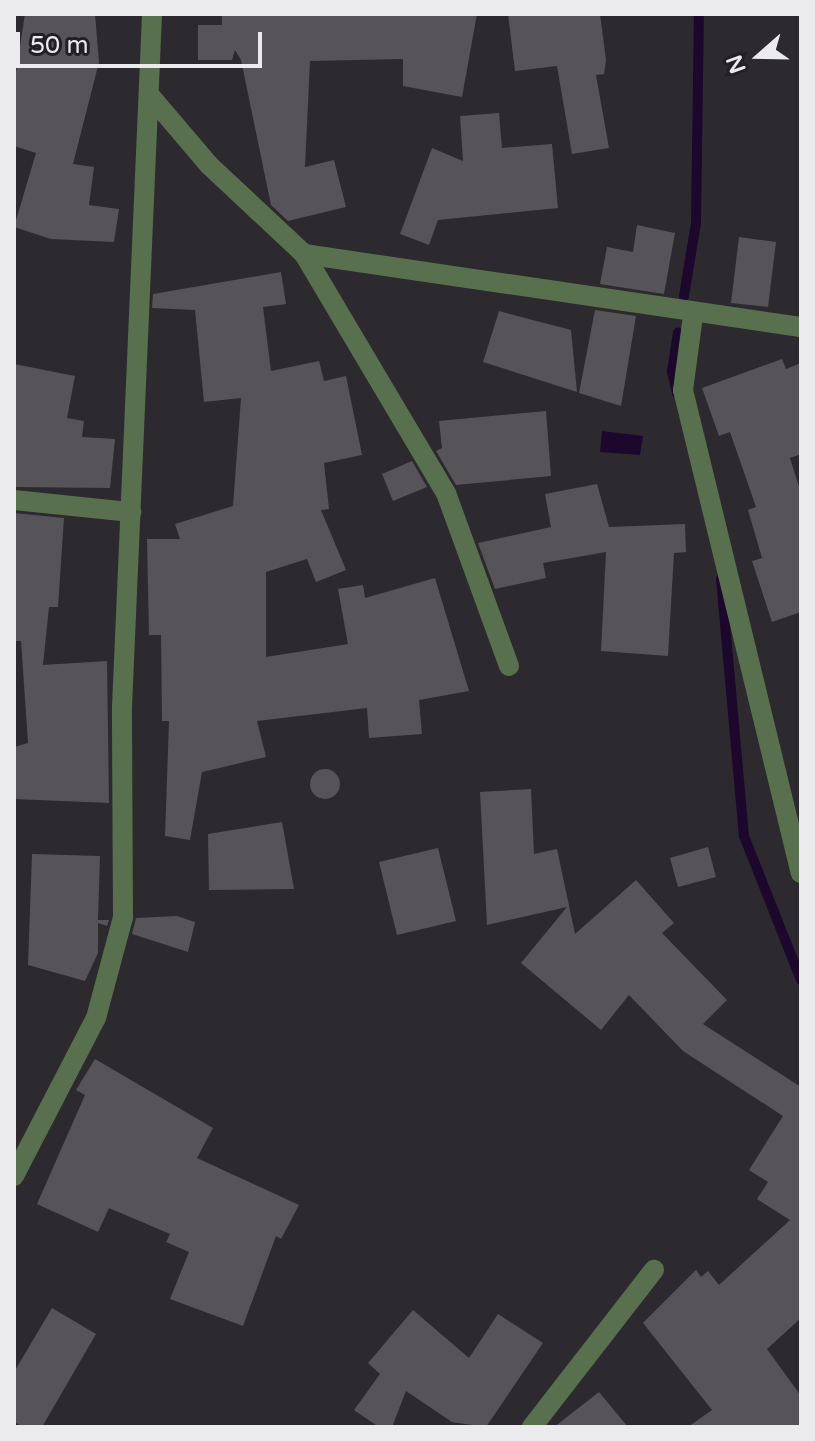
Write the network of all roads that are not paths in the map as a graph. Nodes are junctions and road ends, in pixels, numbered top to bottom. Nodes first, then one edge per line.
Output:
1 (152, 14) edge
2 (152, 98) junction
3 (304, 254) junction
4 (693, 316) junction
5 (801, 327) edge
6 (14, 500) edge
7 (131, 512) junction
8 (509, 666) dead end
9 (801, 873) edge
10 (14, 1176) edge
11 (654, 1270) dead end
12 (532, 1427) edge

1 - 2 street
2 - 3 street
2 - 7 street
3 - 4 street
3 - 8 street
4 - 5 street
4 - 9 street
6 - 7 street
7 - 10 street
11 - 12 street

